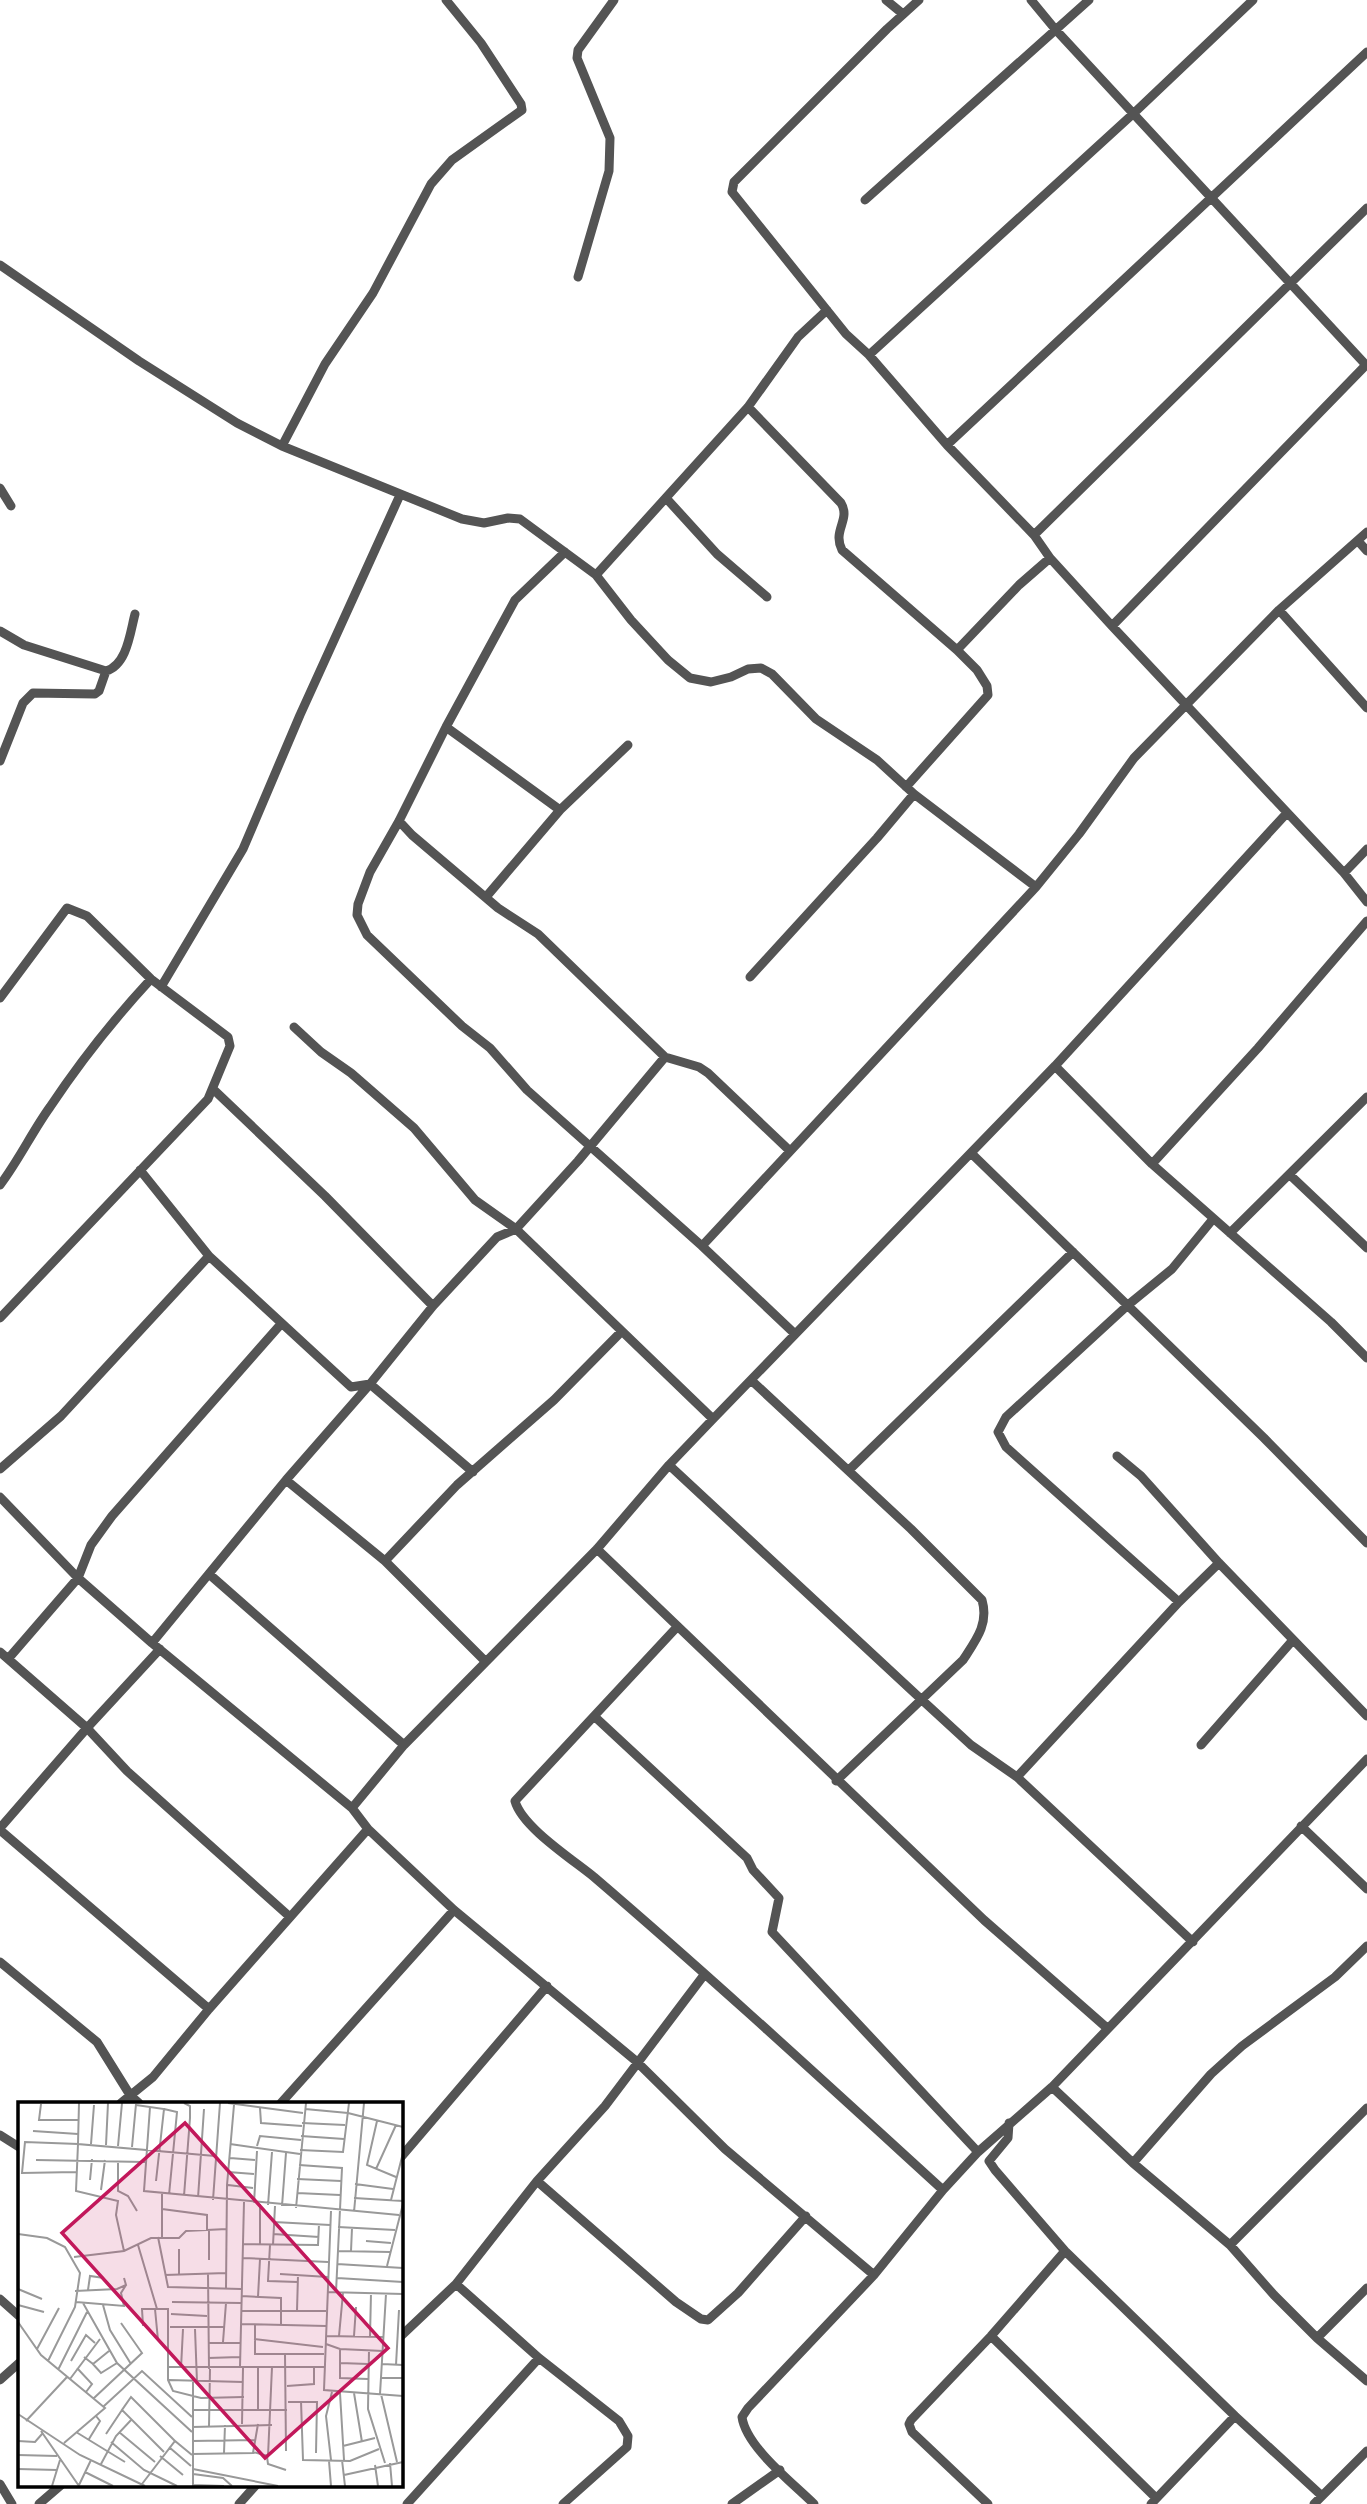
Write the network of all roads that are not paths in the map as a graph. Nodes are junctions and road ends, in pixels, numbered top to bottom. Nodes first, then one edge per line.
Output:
1 (446, 0) edge
2 (614, 0) edge
3 (887, 0) edge
4 (919, 0) edge
5 (1031, 0) edge
6 (1089, 0) edge
7 (1253, 0) edge
8 (903, 14) junction
9 (1055, 29) junction
10 (1367, 52) edge
11 (1134, 113) junction
12 (1211, 197) junction
13 (865, 200) dead end
14 (1367, 208) edge
15 (0, 265) edge
16 (578, 277) dead end
17 (1289, 284) junction
18 (827, 310) junction
19 (869, 355) junction
20 (1367, 365) edge
21 (748, 407) junction
22 (947, 445) junction
23 (282, 446) junction
24 (0, 488) edge
25 (400, 495) junction
26 (666, 498) junction
27 (11, 506) dead end
28 (1367, 532) edge
29 (1034, 535) junction
30 (1358, 541) junction
31 (1367, 551) edge
32 (565, 552) junction
33 (1050, 558) junction
34 (596, 575) junction
35 (767, 597) dead end
36 (1279, 610) junction
37 (135, 614) dead end
38 (1112, 626) junction
39 (0, 631) edge
40 (957, 650) junction
41 (106, 671) junction
42 (1186, 706) junction
43 (1367, 708) edge
44 (446, 727) junction
45 (628, 745) dead end
46 (0, 761) edge
47 (910, 790) junction
48 (560, 810) junction
49 (1286, 814) junction
50 (399, 821) junction
51 (1367, 849) edge
52 (1343, 873) junction
53 (1036, 887) junction
54 (486, 897) junction
55 (1367, 902) edge
56 (1367, 921) edge
57 (750, 977) dead end
58 (151, 979) junction
59 (161, 986) junction
60 (0, 998) edge
61 (294, 1027) dead end
62 (665, 1057) junction
63 (1055, 1066) junction
64 (213, 1089) junction
65 (1367, 1099) edge
66 (589, 1146) junction
67 (790, 1151) junction
68 (972, 1154) junction
69 (1153, 1164) junction
70 (140, 1170) junction
71 (1290, 1175) junction
72 (0, 1185) edge
73 (1213, 1219) junction
74 (516, 1229) junction
75 (1230, 1233) junction
76 (702, 1246) junction
77 (1367, 1248) edge
78 (1073, 1252) junction
79 (209, 1256) junction
80 (1128, 1305) junction
81 (433, 1306) junction
82 (0, 1318) edge
83 (281, 1324) junction
84 (621, 1332) junction
85 (795, 1334) junction
86 (1367, 1358) edge
87 (751, 1380) junction
88 (370, 1384) junction
89 (713, 1419) junction
90 (1117, 1456) dead end
91 (669, 1465) junction
92 (0, 1469) edge
93 (849, 1470) junction
94 (473, 1472) junction
95 (286, 1480) junction
96 (0, 1497) edge
97 (1367, 1543) edge
98 (597, 1549) junction
99 (385, 1561) junction
100 (1219, 1563) junction
101 (209, 1574) junction
102 (78, 1578) junction
103 (1179, 1602) junction
104 (677, 1627) junction
105 (1293, 1640) junction
106 (152, 1643) junction
107 (160, 1649) junction
108 (0, 1652) edge
109 (8, 1659) junction
110 (485, 1661) junction
111 (922, 1700) junction
112 (594, 1716) junction
113 (1367, 1716) edge
114 (87, 1728) junction
115 (404, 1745) junction
116 (1201, 1745) dead end
117 (1367, 1759) edge
118 (1017, 1777) junction
119 (836, 1781) junction
120 (352, 1808) junction
121 (1301, 1826) junction
122 (0, 1829) edge
123 (368, 1829) junction
124 (1367, 1871) edge
125 (1359, 1879) junction
126 (1367, 1889) edge
127 (454, 1910) junction
128 (290, 1917) junction
129 (1193, 1942) junction
130 (1367, 1947) edge
131 (0, 1962) edge
132 (704, 1975) junction
133 (547, 1986) junction
134 (209, 2009) junction
135 (1107, 2028) junction
136 (636, 2061) junction
137 (1052, 2087) junction
138 (130, 2095) junction
139 (122, 2102) edge
140 (138, 2102) edge
141 (282, 2102) edge
142 (1367, 2108) edge
143 (1009, 2123) junction
144 (0, 2135) edge
145 (18, 2146) edge
146 (978, 2152) junction
147 (402, 2156) edge
148 (1133, 2163) junction
149 (537, 2181) junction
150 (943, 2190) junction
151 (806, 2216) junction
152 (1230, 2245) junction
153 (1065, 2251) junction
154 (874, 2275) junction
155 (456, 2284) junction
156 (1367, 2288) edge
157 (0, 2299) edge
158 (18, 2315) edge
159 (402, 2333) edge
160 (991, 2336) junction
161 (1317, 2338) junction
162 (539, 2357) junction
163 (18, 2364) edge
164 (0, 2380) edge
165 (1367, 2381) edge
166 (1235, 2416) junction
167 (1367, 2451) edge
168 (780, 2470) junction
169 (0, 2484) edge
170 (60, 2486) edge
171 (255, 2486) edge
172 (1322, 2496) junction
173 (1154, 2501) edge
174 (12, 2504) edge
175 (39, 2504) edge
176 (239, 2504) edge
177 (407, 2504) edge
178 (563, 2504) edge
179 (732, 2504) edge
180 (814, 2504) edge
181 (988, 2504) edge
182 (1314, 2504) edge

1 - 23 street
2 - 16 street
3 - 8 street
4 - 8 street
5 - 9 street
6 - 9 street
7 - 11 street
8 - 18 street
9 - 11 street
9 - 13 street
10 - 12 street
11 - 12 street
11 - 19 street
12 - 17 street
12 - 22 street
14 - 17 street
15 - 23 street
17 - 20 street
17 - 29 street
18 - 19 street
18 - 21 street
19 - 22 street
20 - 38 street
21 - 26 street
21 - 40 street
22 - 29 street
23 - 25 street
24 - 27 street
25 - 32 street
25 - 59 street
26 - 34 street
26 - 35 street
28 - 30 street
29 - 33 street
30 - 31 street
30 - 36 street
32 - 34 street
32 - 44 street
33 - 38 street
33 - 40 street
34 - 47 street
36 - 42 street
36 - 43 street
37 - 41 street
38 - 42 street
39 - 41 street
40 - 47 street
41 - 46 street
42 - 49 street
42 - 53 street
44 - 48 street
44 - 50 street
45 - 48 street
47 - 53 street
47 - 57 street
48 - 54 street
49 - 52 street
49 - 63 street
50 - 54 street
50 - 66 street
51 - 52 street
52 - 55 street
53 - 67 street
54 - 62 street
56 - 69 street
58 - 59 street
58 - 60 street
58 - 72 street
59 - 64 street
61 - 74 street
62 - 66 street
62 - 67 street
63 - 68 street
63 - 69 street
64 - 70 street
64 - 81 street
65 - 71 street
66 - 74 street
66 - 76 street
67 - 76 street
68 - 78 street
68 - 85 street
69 - 73 street
70 - 79 street
70 - 82 street
71 - 75 street
71 - 77 street
73 - 75 street
73 - 80 street
74 - 81 street
74 - 84 street
75 - 86 street
76 - 85 street
78 - 80 street
78 - 93 street
79 - 83 street
79 - 92 street
80 - 97 street
80 - 103 street
81 - 88 street
83 - 88 street
83 - 102 street
84 - 89 street
84 - 94 street
85 - 87 street
87 - 89 street
87 - 93 street
88 - 94 street
88 - 95 street
89 - 91 street
90 - 100 street
91 - 98 street
91 - 111 street
93 - 111 street
94 - 99 street
95 - 99 street
95 - 101 street
96 - 102 street
98 - 104 street
98 - 110 street
99 - 110 street
100 - 103 street
100 - 105 street
101 - 106 street
101 - 115 street
102 - 106 street
102 - 109 street
103 - 118 street
104 - 112 street
104 - 119 street
105 - 113 street
105 - 116 street
106 - 107 street
107 - 114 street
107 - 120 street
108 - 109 street
109 - 114 street
110 - 115 street
111 - 118 street
111 - 119 street
112 - 132 street
112 - 146 street
114 - 122 street
114 - 128 street
115 - 120 street
117 - 121 street
118 - 129 street
119 - 135 street
120 - 123 street
121 - 125 street
121 - 129 street
122 - 134 street
123 - 127 street
123 - 128 street
124 - 125 street
125 - 126 street
127 - 133 street
127 - 141 street
128 - 134 street
129 - 135 street
130 - 148 street
131 - 138 street
132 - 136 street
132 - 150 street
133 - 136 street
133 - 147 street
134 - 138 street
135 - 137 street
136 - 149 street
136 - 151 street
137 - 143 street
137 - 148 street
138 - 139 street
138 - 140 street
142 - 152 street
143 - 146 street
143 - 153 street
144 - 145 street
146 - 150 street
148 - 152 street
149 - 151 street
149 - 155 street
150 - 154 street
151 - 154 street
152 - 161 street
153 - 160 street
153 - 166 street
154 - 168 street
155 - 159 street
155 - 162 street
156 - 161 street
157 - 158 street
160 - 173 street
160 - 181 street
161 - 165 street
162 - 177 street
162 - 178 street
163 - 164 street
166 - 172 street
166 - 173 street
167 - 172 street
168 - 179 street
168 - 180 street
169 - 174 street
170 - 175 street
171 - 176 street
172 - 182 street

